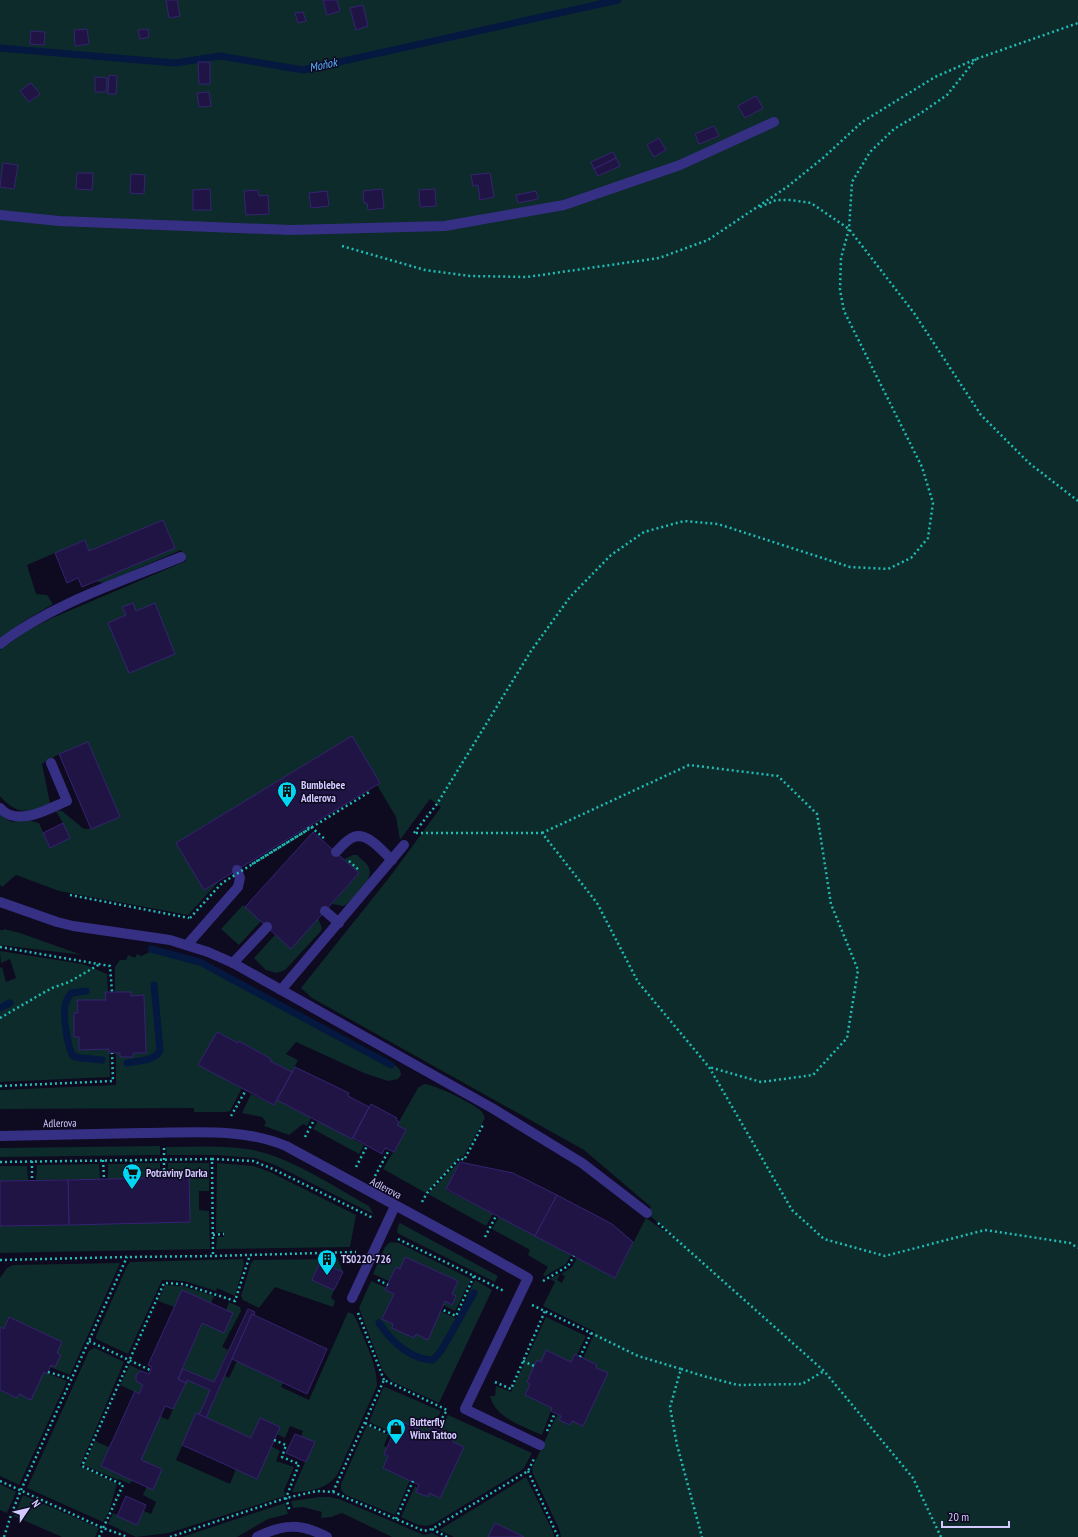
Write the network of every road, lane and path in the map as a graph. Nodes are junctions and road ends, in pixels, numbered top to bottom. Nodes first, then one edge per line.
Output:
1 (1078, 23) edge
2 (976, 59) junction
3 (774, 122) dead end
4 (753, 210) junction
5 (0, 215) edge
6 (849, 229) junction
7 (340, 246) dead end
8 (1078, 501) edge
9 (181, 557) dead end
10 (0, 644) edge
11 (51, 763) dead end
12 (371, 791) dead end
13 (0, 808) edge
14 (310, 827) junction
15 (542, 833) junction
16 (326, 841) dead end
17 (404, 845) dead end
18 (336, 852) dead end
19 (258, 860) dead end
20 (392, 860) junction
21 (237, 870) dead end
22 (70, 895) dead end
23 (0, 902) edge
24 (325, 911) dead end
25 (338, 923) junction
26 (267, 927) dead end
27 (186, 945) junction
28 (0, 947) edge
29 (100, 964) junction
30 (233, 964) junction
31 (281, 990) junction
32 (112, 992) dead end
33 (0, 1018) edge
34 (112, 1053) dead end
35 (709, 1067) junction
36 (0, 1086) edge
37 (246, 1090) dead end
38 (492, 1108) junction
39 (236, 1110) dead end
40 (314, 1120) dead end
41 (307, 1134) dead end
42 (0, 1136) edge
43 (367, 1146) dead end
44 (389, 1150) dead end
45 (164, 1159) junction
46 (212, 1159) junction
47 (103, 1160) junction
48 (131, 1160) junction
49 (32, 1161) junction
50 (0, 1162) edge
51 (380, 1166) dead end
52 (164, 1177) dead end
53 (132, 1178) dead end
54 (104, 1179) dead end
55 (32, 1180) dead end
56 (349, 1181) junction
57 (395, 1206) junction
58 (647, 1213) joint
59 (414, 1216) junction
60 (496, 1216) dead end
61 (384, 1228) junction
62 (490, 1228) dead end
63 (224, 1234) dead end
64 (213, 1235) junction
65 (1078, 1248) edge
66 (373, 1251) junction
67 (250, 1255) junction
68 (213, 1256) junction
69 (574, 1256) dead end
70 (127, 1257) junction
71 (0, 1260) edge
72 (474, 1276) junction
73 (528, 1278) junction
74 (378, 1280) dead end
75 (388, 1285) dead end
76 (352, 1298) dead end
77 (518, 1298) junction
78 (441, 1309) dead end
79 (545, 1311) junction
80 (362, 1323) dead end
81 (591, 1333) junction
82 (89, 1341) junction
83 (580, 1357) dead end
84 (129, 1360) junction
85 (523, 1360) junction
86 (534, 1366) dead end
87 (681, 1369) junction
88 (150, 1370) dead end
89 (824, 1371) junction
90 (48, 1372) dead end
91 (481, 1376) junction
92 (72, 1379) junction
93 (384, 1380) junction
94 (555, 1413) dead end
95 (365, 1423) junction
96 (436, 1428) dead end
97 (547, 1430) dead end
98 (392, 1435) dead end
99 (274, 1440) dead end
100 (540, 1445) dead end
101 (532, 1463) dead end
102 (528, 1471) junction
103 (0, 1480) edge
104 (413, 1481) dead end
105 (21, 1490) junction
106 (333, 1492) dead end
107 (286, 1498) dead end
108 (396, 1519) dead end
109 (103, 1528) junction
110 (4, 1537) edge
111 (98, 1537) edge
112 (128, 1537) edge
113 (257, 1537) edge
114 (327, 1537) edge
115 (447, 1537) edge
116 (558, 1537) edge
117 (702, 1537) edge
118 (941, 1537) edge

1 - 2 path
2 - 4 path
2 - 6 path
3 - 5 street
4 - 6 path
4 - 7 path
6 - 8 path
6 - 15 path
9 - 10 street
11 - 13 street
12 - 14 path
14 - 16 path
14 - 19 path
14 - 22 path, bridge
15 - 35 path
15 - 35 path
17 - 20 street
18 - 20 street
20 - 25 street
21 - 27 street
23 - 27 street
24 - 25 street
25 - 31 street
26 - 30 street
27 - 30 street
28 - 29 path
29 - 32 path
29 - 33 path
30 - 31 street
31 - 38 street
34 - 36 path
35 - 65 path
37 - 39 path
38 - 58 street
38 - 59 path
40 - 41 path
42 - 56 street, Adlerova
43 - 56 path
44 - 51 path
45 - 46 path
45 - 48 path
45 - 52 path
46 - 61 path
46 - 64 path
47 - 48 path
47 - 49 path
47 - 54 path
48 - 53 path
49 - 50 path
49 - 55 path
56 - 57 street, Adlerova
57 - 59 street, Adlerova
57 - 61 street
58 - 89 path
59 - 73 street, Adlerova
60 - 62 path
61 - 66 street
61 - 72 path
63 - 64 path
64 - 68 path
66 - 67 path
66 - 76 street
67 - 68 path
67 - 84 path
68 - 70 path
69 - 73 path
70 - 71 path
70 - 82 path
72 - 77 path
72 - 78 path
73 - 77 street
74 - 75 path
77 - 79 path
77 - 91 street
79 - 81 path
79 - 85 path
80 - 93 path
81 - 83 path
81 - 87 path
82 - 84 path
82 - 92 path
84 - 88 path
84 - 109 path
85 - 86 path
85 - 91 path
87 - 89 path
87 - 117 path
89 - 118 path
90 - 92 path
91 - 100 street
92 - 105 path
93 - 95 path
93 - 96 path
94 - 97 path
95 - 98 path
95 - 106 path
99 - 107 path
101 - 102 path
102 - 115 path
102 - 116 path
103 - 105 path
104 - 108 path
105 - 109 path
105 - 110 path
109 - 111 path
109 - 112 path
113 - 114 street

